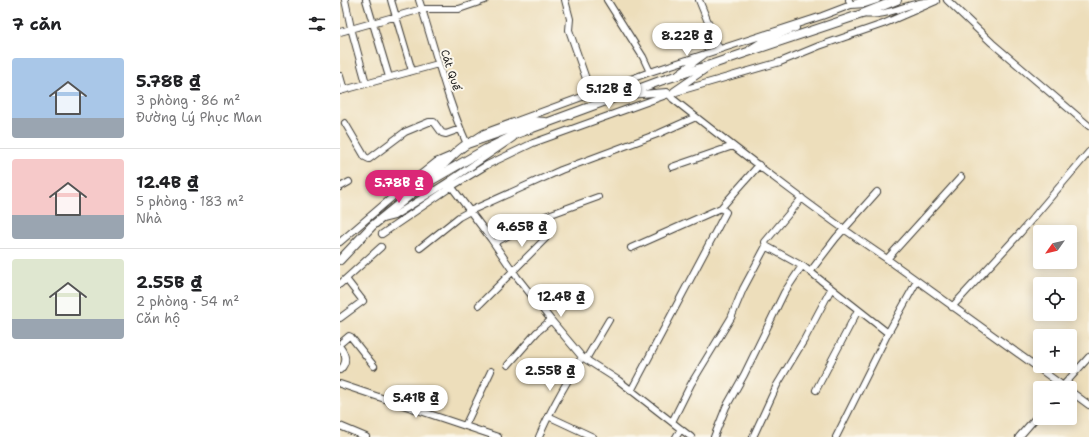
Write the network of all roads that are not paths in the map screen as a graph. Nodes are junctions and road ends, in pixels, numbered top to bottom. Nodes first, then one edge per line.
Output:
1 (345, 0) edge
2 (366, 0) edge
3 (391, 0) edge
4 (419, 0) edge
5 (566, 0) edge
6 (607, 0) edge
7 (698, 0) edge
8 (864, 0) edge
9 (877, 0) edge
10 (897, 0) edge
11 (937, 0) edge
12 (947, 0) edge
13 (482, 1) edge
14 (850, 3) edge
15 (843, 8) junction
16 (422, 9) junction
17 (862, 14) junction
18 (396, 16) junction
19 (373, 22) junction
20 (351, 28) junction
21 (340, 32) edge
22 (719, 49) junction
23 (708, 52) junction
24 (745, 52) junction
25 (438, 64) junction
26 (714, 64) junction
27 (412, 71) junction
28 (650, 72) junction
29 (340, 76) edge
30 (675, 76) junction
31 (389, 77) junction
32 (366, 84) junction
33 (342, 90) edge
34 (591, 93) junction
35 (669, 94) junction
36 (618, 96) junction
37 (696, 117) junction
38 (547, 122) junction
39 (345, 123) dead end
40 (1089, 126) edge
41 (460, 128) junction
42 (519, 133) junction
43 (467, 144) junction
44 (733, 146) junction
45 (1089, 152) edge
46 (451, 156) junction
47 (759, 165) junction
48 (672, 167) dead end
49 (961, 177) dead end
50 (350, 182) dead end
51 (450, 185) junction
52 (340, 187) edge
53 (420, 187) junction
54 (877, 192) dead end
55 (598, 197) dead end
56 (802, 198) junction
57 (721, 208) junction
58 (470, 211) junction
59 (380, 219) junction
60 (843, 230) junction
61 (382, 234) dead end
62 (545, 239) dead end
63 (340, 242) edge
64 (494, 244) junction
65 (766, 246) junction
66 (381, 247) dead end
67 (420, 248) dead end
68 (631, 248) dead end
69 (887, 259) junction
70 (340, 260) edge
71 (802, 266) junction
72 (512, 270) junction
73 (810, 272) junction
74 (346, 279) junction
75 (917, 281) junction
76 (340, 284) edge
77 (831, 289) junction
78 (479, 305) dead end
79 (952, 307) junction
80 (858, 310) junction
81 (340, 318) edge
82 (550, 320) junction
83 (609, 320) dead end
84 (888, 333) junction
85 (340, 344) edge
86 (1089, 357) edge
87 (584, 358) junction
88 (508, 365) dead end
89 (374, 366) dead end
90 (340, 370) edge
91 (491, 371) dead end
92 (1056, 381) edge
93 (1069, 381) edge
94 (340, 384) edge
95 (816, 390) dead end
96 (631, 391) junction
97 (1077, 396) edge
98 (1089, 405) edge
99 (548, 416) junction
100 (1033, 421) edge
101 (672, 422) junction
102 (340, 426) edge
103 (465, 426) junction
104 (681, 429) junction
105 (362, 436) edge
106 (498, 437) edge
107 (539, 437) edge
108 (593, 437) edge
109 (676, 437) edge
110 (692, 437) edge
111 (714, 437) edge
112 (753, 437) edge
113 (836, 437) edge
114 (1019, 437) edge

1 - 20 street
2 - 19 street
3 - 18 street
4 - 16 street, Cát Quế
5 - 34 street
6 - 28 street
7 - 22 street
8 - 14 street
9 - 14 street
10 - 17 main road
11 - 17 street
11 - 35 street
12 - 40 street
13 - 16 street
14 - 15 street
15 - 22 street
15 - 24 street
16 - 18 street
16 - 25 street, Cát Quế
17 - 24 main road
18 - 19 street
18 - 27 street
19 - 20 street
19 - 31 street
20 - 21 street
20 - 32 street
22 - 23 street
23 - 28 street
23 - 30 street
24 - 26 main road
25 - 27 street
25 - 41 street, Cát Quế
26 - 30 main road
26 - 35 street
27 - 31 street
28 - 34 street
29 - 33 street
30 - 36 main road
31 - 32 street
32 - 33 street
34 - 43 street
35 - 36 street
35 - 37 street
35 - 51 street
36 - 38 main road
37 - 44 street
37 - 58 street
38 - 42 main road
38 - 43 main road
39 - 41 street
41 - 43 street, Cát Quế
42 - 51 street
42 - 53 main road
43 - 46 main road
44 - 47 street
44 - 48 street
45 - 79 street
46 - 53 main road
46 - 63 street
47 - 56 street
47 - 57 street
49 - 69 street
50 - 52 street
51 - 58 street
51 - 59 street
51 - 61 street
53 - 59 main road
54 - 60 street
55 - 64 street
56 - 60 street
56 - 65 street
57 - 68 street
57 - 96 street
58 - 64 street
58 - 67 street
59 - 70 main road
60 - 69 street
60 - 73 street
62 - 72 street
64 - 72 street
65 - 71 street
65 - 101 street
66 - 74 street
69 - 75 street
71 - 73 street
71 - 111 street
72 - 78 street
72 - 82 street
73 - 77 street
74 - 76 street
74 - 81 street
75 - 79 street
75 - 84 street
77 - 80 street
77 - 112 street
79 - 92 street
80 - 84 street
80 - 95 street
82 - 87 street
82 - 88 street
83 - 87 street
84 - 113 street
85 - 89 street
85 - 90 street
86 - 93 street
87 - 96 street
87 - 99 street
91 - 103 street
94 - 103 street
96 - 101 street
97 - 98 street
99 - 107 street
99 - 108 street
100 - 114 street
101 - 104 street
102 - 105 street
103 - 106 street
104 - 109 street
104 - 110 street

